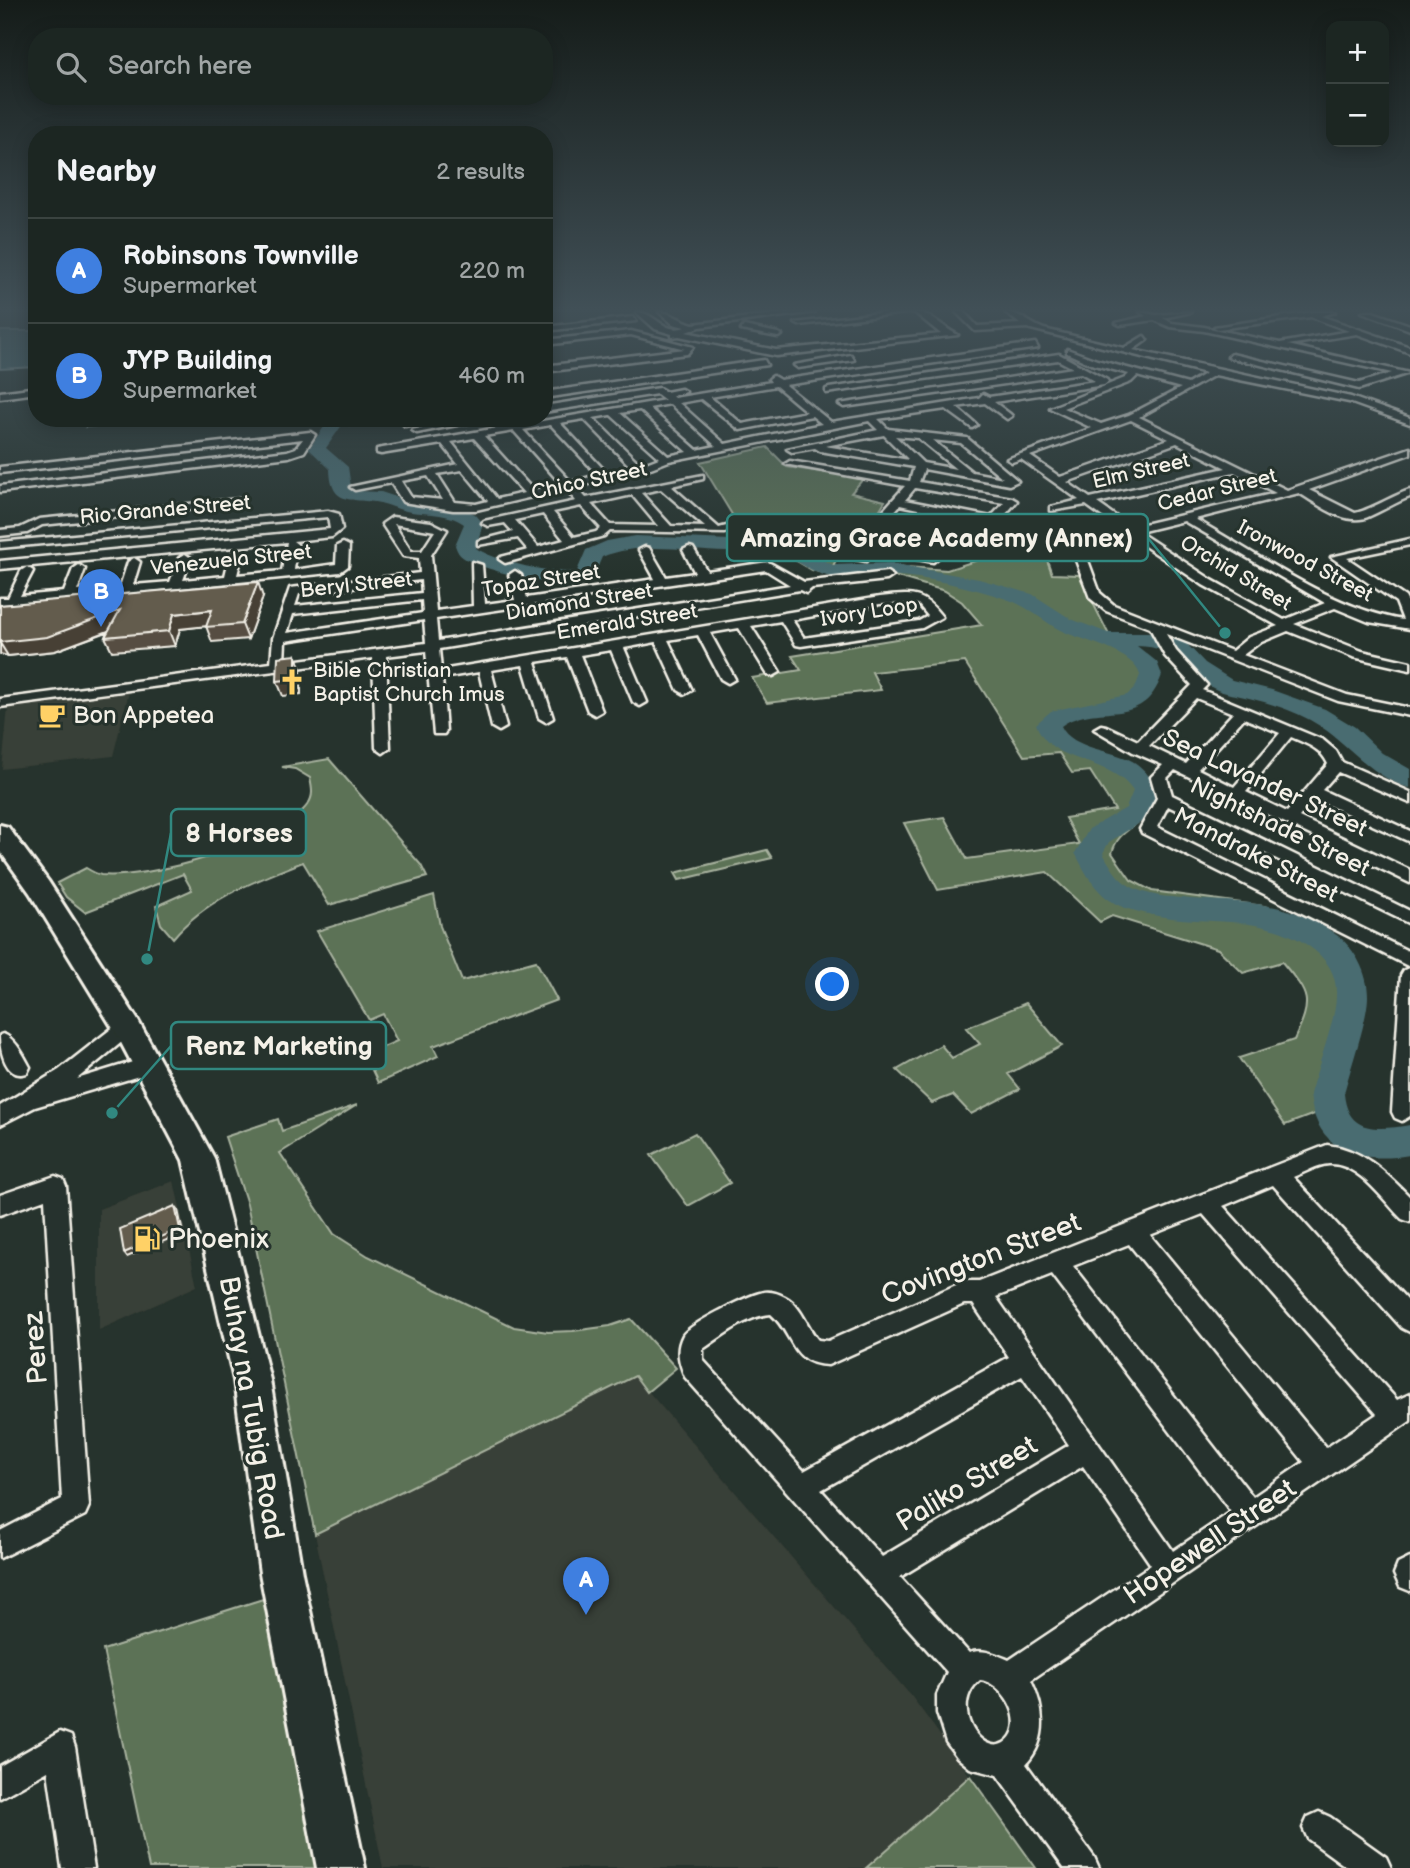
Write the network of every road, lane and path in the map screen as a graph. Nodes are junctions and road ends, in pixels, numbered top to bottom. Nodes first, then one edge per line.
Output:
1 (607, 399) edge
2 (669, 399) edge
3 (691, 399) edge
4 (705, 399) edge
5 (798, 399) edge
6 (839, 399) edge
7 (877, 399) edge
8 (993, 399) edge
9 (1029, 399) edge
10 (1078, 399) edge
11 (1166, 399) edge
12 (1348, 399) edge
13 (987, 400) junction
14 (1032, 401) dead end
15 (673, 402) junction
16 (844, 404) junction
17 (948, 406) junction
18 (553, 408) edge
19 (643, 408) junction
20 (912, 411) junction
21 (614, 412) junction
22 (815, 413) junction
23 (1007, 416) dead end
24 (587, 417) junction
25 (1132, 417) junction
26 (866, 419) junction
27 (1410, 421) edge
28 (554, 423) joint
29 (972, 425) dead end
30 (830, 426) junction
31 (434, 427) edge
32 (499, 427) edge
33 (516, 427) edge
34 (1099, 427) junction
35 (416, 430) dead end
36 (724, 430) junction
37 (932, 430) dead end
38 (886, 432) junction
39 (476, 434) junction
40 (922, 436) junction
41 (174, 438) dead end
42 (852, 438) junction
43 (443, 439) junction
44 (1177, 440) junction
45 (128, 442) dead end
46 (87, 446) dead end
47 (723, 447) junction
48 (809, 447) junction
49 (792, 449) dead end
50 (173, 450) junction
51 (381, 451) dead end
52 (1410, 451) edge
53 (695, 453) junction
54 (128, 455) junction
55 (877, 458) junction
56 (666, 459) junction
57 (85, 460) junction
58 (790, 464) dead end
59 (465, 466) junction
60 (920, 466) junction
61 (639, 469) junction
62 (1235, 469) junction
63 (0, 470) edge
64 (430, 472) junction
65 (970, 475) junction
66 (605, 477) junction
67 (394, 479) junction
68 (1060, 481) junction
69 (914, 484) junction
70 (663, 485) junction
71 (355, 487) dead end
72 (569, 488) junction
73 (0, 489) edge
74 (1300, 489) junction
75 (633, 490) junction
76 (530, 493) junction
77 (1410, 493) edge
78 (1286, 494) junction
79 (678, 497) junction
80 (896, 500) junction
81 (582, 501) junction
82 (239, 502) dead end
83 (494, 502) junction
84 (1090, 502) junction
85 (453, 507) junction
86 (545, 509) junction
87 (1055, 509) dead end
88 (970, 517) junction
89 (1186, 518) junction
90 (508, 519) junction
91 (488, 523) dead end
92 (878, 523) junction
93 (734, 525) dead end
94 (607, 528) junction
95 (668, 530) junction
96 (718, 531) junction
97 (1129, 531) junction
98 (0, 533) edge
99 (521, 534) junction
100 (954, 538) junction
101 (572, 541) junction
102 (729, 541) dead end
103 (1410, 542) edge
104 (482, 543) dead end
105 (291, 544) dead end
106 (0, 546) edge
107 (343, 546) dead end
108 (867, 546) junction
109 (645, 550) dead end
110 (689, 550) dead end
111 (532, 552) junction
112 (236, 555) dead end
113 (425, 555) dead end
114 (185, 558) dead end
115 (505, 559) dead end
116 (862, 559) dead end
117 (134, 562) dead end
118 (554, 562) dead end
119 (0, 565) edge
120 (476, 565) dead end
121 (79, 569) dead end
122 (27, 571) dead end
123 (288, 574) junction
124 (515, 575) dead end
125 (427, 576) junction
126 (703, 576) junction
127 (887, 576) dead end
128 (230, 580) junction
129 (663, 582) junction
130 (175, 585) junction
131 (804, 586) junction
132 (125, 590) junction
133 (69, 595) junction
134 (429, 596) junction
135 (6, 602) edge
136 (522, 603) junction
137 (1335, 604) junction
138 (479, 610) junction
139 (824, 610) junction
140 (287, 611) junction
141 (622, 616) junction
142 (431, 617) junction
143 (784, 617) junction
144 (1410, 623) edge
145 (743, 624) junction
146 (1286, 626) junction
147 (702, 631) junction
148 (1160, 635) junction
149 (279, 638) junction
150 (660, 638) junction
151 (634, 642) junction
152 (616, 645) junction
153 (433, 646) junction
154 (572, 652) junction
155 (379, 654) junction
156 (1232, 657) junction
157 (527, 660) junction
158 (276, 666) junction
159 (1410, 666) edge
160 (484, 667) junction
161 (773, 672) dead end
162 (436, 675) junction
163 (728, 679) dead end
164 (685, 690) dead end
165 (1194, 692) junction
166 (640, 702) dead end
167 (0, 703) edge
168 (595, 711) dead end
169 (1241, 712) junction
170 (1410, 712) edge
171 (546, 719) dead end
172 (499, 727) dead end
173 (1101, 729) dead end
174 (439, 731) dead end
175 (1289, 731) junction
176 (383, 748) dead end
177 (1138, 748) junction
178 (1336, 765) junction
179 (1180, 768) junction
180 (1314, 792) junction
181 (1236, 794) junction
182 (1165, 798) junction
183 (1410, 798) edge
184 (1288, 820) junction
185 (1410, 837) edge
186 (2, 843) edge
187 (1410, 877) edge
188 (1410, 918) edge
189 (1410, 960) edge
190 (1410, 975) edge
191 (1409, 1001) edge
192 (127, 1027) junction
193 (1, 1040) edge
194 (90, 1059) junction
195 (1408, 1062) edge
196 (149, 1065) junction
197 (20, 1067) dead end
198 (102, 1080) junction
199 (29, 1102) junction
200 (1402, 1112) dead end
201 (0, 1116) edge
202 (1276, 1174) junction
203 (1206, 1202) junction
204 (0, 1205) edge
205 (1410, 1212) edge
206 (1133, 1232) junction
207 (1056, 1262) junction
208 (979, 1293) junction
209 (1410, 1320) edge
210 (1026, 1361) junction
211 (1403, 1411) edge
212 (1087, 1449) junction
213 (1324, 1465) junction
214 (802, 1486) junction
215 (1250, 1515) junction
216 (0, 1545) edge
217 (1170, 1570) junction
218 (880, 1574) junction
219 (965, 1670) junction
220 (1010, 1677) junction
221 (1004, 1759) junction
222 (0, 1783) edge
223 (1319, 1828) dead end
224 (78, 1868) edge
225 (341, 1868) edge
226 (1083, 1868) edge
227 (1375, 1868) edge

1 - 18 street
2 - 15 street
3 - 15 street
4 - 36 street
5 - 22 street
6 - 16 street
7 - 16 street
8 - 13 street
9 - 14 street
10 - 34 street
11 - 25 street
12 - 27 street
13 - 17 street
13 - 23 street
15 - 19 street
15 - 36 street
16 - 26 street
17 - 20 street
17 - 29 street
19 - 21 street
19 - 53 street
20 - 26 street
20 - 37 street
21 - 24 street
21 - 56 street
22 - 30 street
22 - 36 street
24 - 28 street
24 - 61 street
25 - 34 street
25 - 44 street
26 - 30 street
26 - 38 street
28 - 66 street
30 - 47 street
31 - 35 street
32 - 39 street
33 - 72 street
34 - 68 street, Orchid Street
36 - 47 street
38 - 40 street
38 - 42 street
38 - 60 street
39 - 43 street
39 - 76 street
40 - 65 street
40 - 65 street
41 - 50 street
42 - 48 street
42 - 55 street
43 - 51 street
43 - 59 street
44 - 62 street
44 - 68 street
45 - 54 street
46 - 57 street
47 - 53 street
48 - 49 street
48 - 55 street
50 - 54 street
50 - 73 street
52 - 74 street, Cedar Street
53 - 56 street
54 - 57 street
55 - 60 street
56 - 61 street
57 - 63 street
58 - 69 street
59 - 64 street
59 - 83 street
60 - 65 street
60 - 69 street
61 - 66 street
62 - 78 street
62 - 84 street, Elm Street
64 - 67 street
64 - 85 street
66 - 72 street
67 - 71 street
67 - 85 street
68 - 84 street, Orchid Street
69 - 80 street
69 - 88 street
70 - 75 street, Chico Street
70 - 79 street
70 - 79 street, Chico Street
72 - 76 street
72 - 81 street
74 - 77 street
74 - 78 street, Cedar Street
75 - 81 street, Chico Street
75 - 95 street
76 - 83 street
78 - 89 street, Cedar Street
79 - 96 street
80 - 88 street
80 - 92 street
81 - 86 street, Chico Street
81 - 94 street
82 - 98 street
83 - 85 street
84 - 87 street, Elm Street
84 - 97 street, Orchid Street
86 - 90 street, Chico Street
86 - 101 street
88 - 100 street
89 - 97 street, Cedar Street
89 - 137 street, Ironwood Street
90 - 91 street, Chico Street
90 - 99 street
92 - 100 street
92 - 108 street
93 - 96 street
94 - 95 street
94 - 101 street
95 - 96 street
96 - 102 street
97 - 146 street, Orchid Street
97 - 148 street, Cedar Street
99 - 104 street
99 - 111 street
100 - 108 street
101 - 111 street
103 - 144 street
105 - 123 street
106 - 119 street, Rio Grande Street
107 - 123 street, Venezuela Street
108 - 116 street
109 - 129 street
110 - 126 street
111 - 115 street
111 - 118 street
112 - 128 street
113 - 125 street
114 - 130 street
117 - 132 street
120 - 138 street
121 - 133 street
122 - 135 street
123 - 128 street, Venezuela Street
124 - 136 street
125 - 134 street
125 - 140 street
126 - 129 street, Topaz Street
126 - 131 street, Topaz Street
127 - 131 street, Diamond Street
128 - 130 street, Venezuela Street
129 - 136 street, Topaz Street
130 - 132 street, Venezuela Street
131 - 139 street
131 - 141 street, Diamond Street
132 - 133 street, Venezuela Street
133 - 135 street, Venezuela Street
134 - 140 street, Beryl Street
134 - 142 street
136 - 138 street, Topaz Street
137 - 144 street, Ironwood Street
137 - 146 street
138 - 142 street, Topaz Street
139 - 143 street, Emerald Street
139 - 143 street, Ivory Loop
140 - 149 street
141 - 151 street
141 - 153 street, Diamond Street
142 - 149 street, Topaz Street
142 - 153 street
143 - 145 street, Emerald Street
145 - 147 street, Emerald Street
145 - 161 street
146 - 156 street
146 - 159 street, Orchid Street
147 - 150 street, Emerald Street
147 - 163 street
148 - 156 street, Cedar Street
148 - 165 street
149 - 158 street
150 - 151 street, Emerald Street
150 - 164 street
151 - 152 street, Emerald Street
152 - 154 street, Emerald Street
152 - 166 street
153 - 155 street, Diamond Street
153 - 162 street
154 - 157 street, Emerald Street
154 - 168 street
155 - 158 street, Diamond Street
155 - 176 street
156 - 170 street, Cedar Street
157 - 160 street, Emerald Street
157 - 171 street
158 - 167 street, Diamond Street
160 - 162 street, Emerald Street
160 - 172 street
162 - 174 street
165 - 169 street
165 - 177 street
169 - 175 street
169 - 179 street
173 - 177 street, Sea Lavander Street
175 - 178 street
175 - 181 street
177 - 179 street, Sea Lavander Street
178 - 180 street
178 - 183 street
179 - 181 street, Sea Lavander Street
179 - 182 street, Mandrake Street
180 - 184 street
180 - 185 street
181 - 184 street, Sea Lavander Street
182 - 188 street, Nightshade Street
182 - 189 street, Mandrake Street
184 - 187 street, Sea Lavander Street
186 - 192 main road, Buhay na Tubig Road
190 - 191 street
191 - 195 street
192 - 194 street
192 - 196 main road, Buhay na Tubig Road
193 - 197 street
194 - 198 street
194 - 199 street
195 - 200 street
196 - 198 street
196 - 225 main road, Buhay na Tubig Road
198 - 199 street
199 - 201 street
202 - 203 street, Covington Street
202 - 205 street, Covington Street
202 - 209 street
203 - 206 street, Covington Street
203 - 211 street
204 - 216 street, Perez
206 - 207 street, Covington Street
206 - 213 street
207 - 208 street, Covington Street
207 - 215 street
208 - 210 street
208 - 214 street, Covington Street
210 - 212 street
210 - 214 street
211 - 213 street, Hopewell Street
212 - 217 street
212 - 218 street, Paliko Street
213 - 215 street, Hopewell Street
214 - 218 street
215 - 217 street, Hopewell Street
217 - 220 street, Hopewell Street
218 - 219 street
219 - 220 street
219 - 221 street
220 - 221 street
221 - 226 street
222 - 224 street
223 - 227 street

